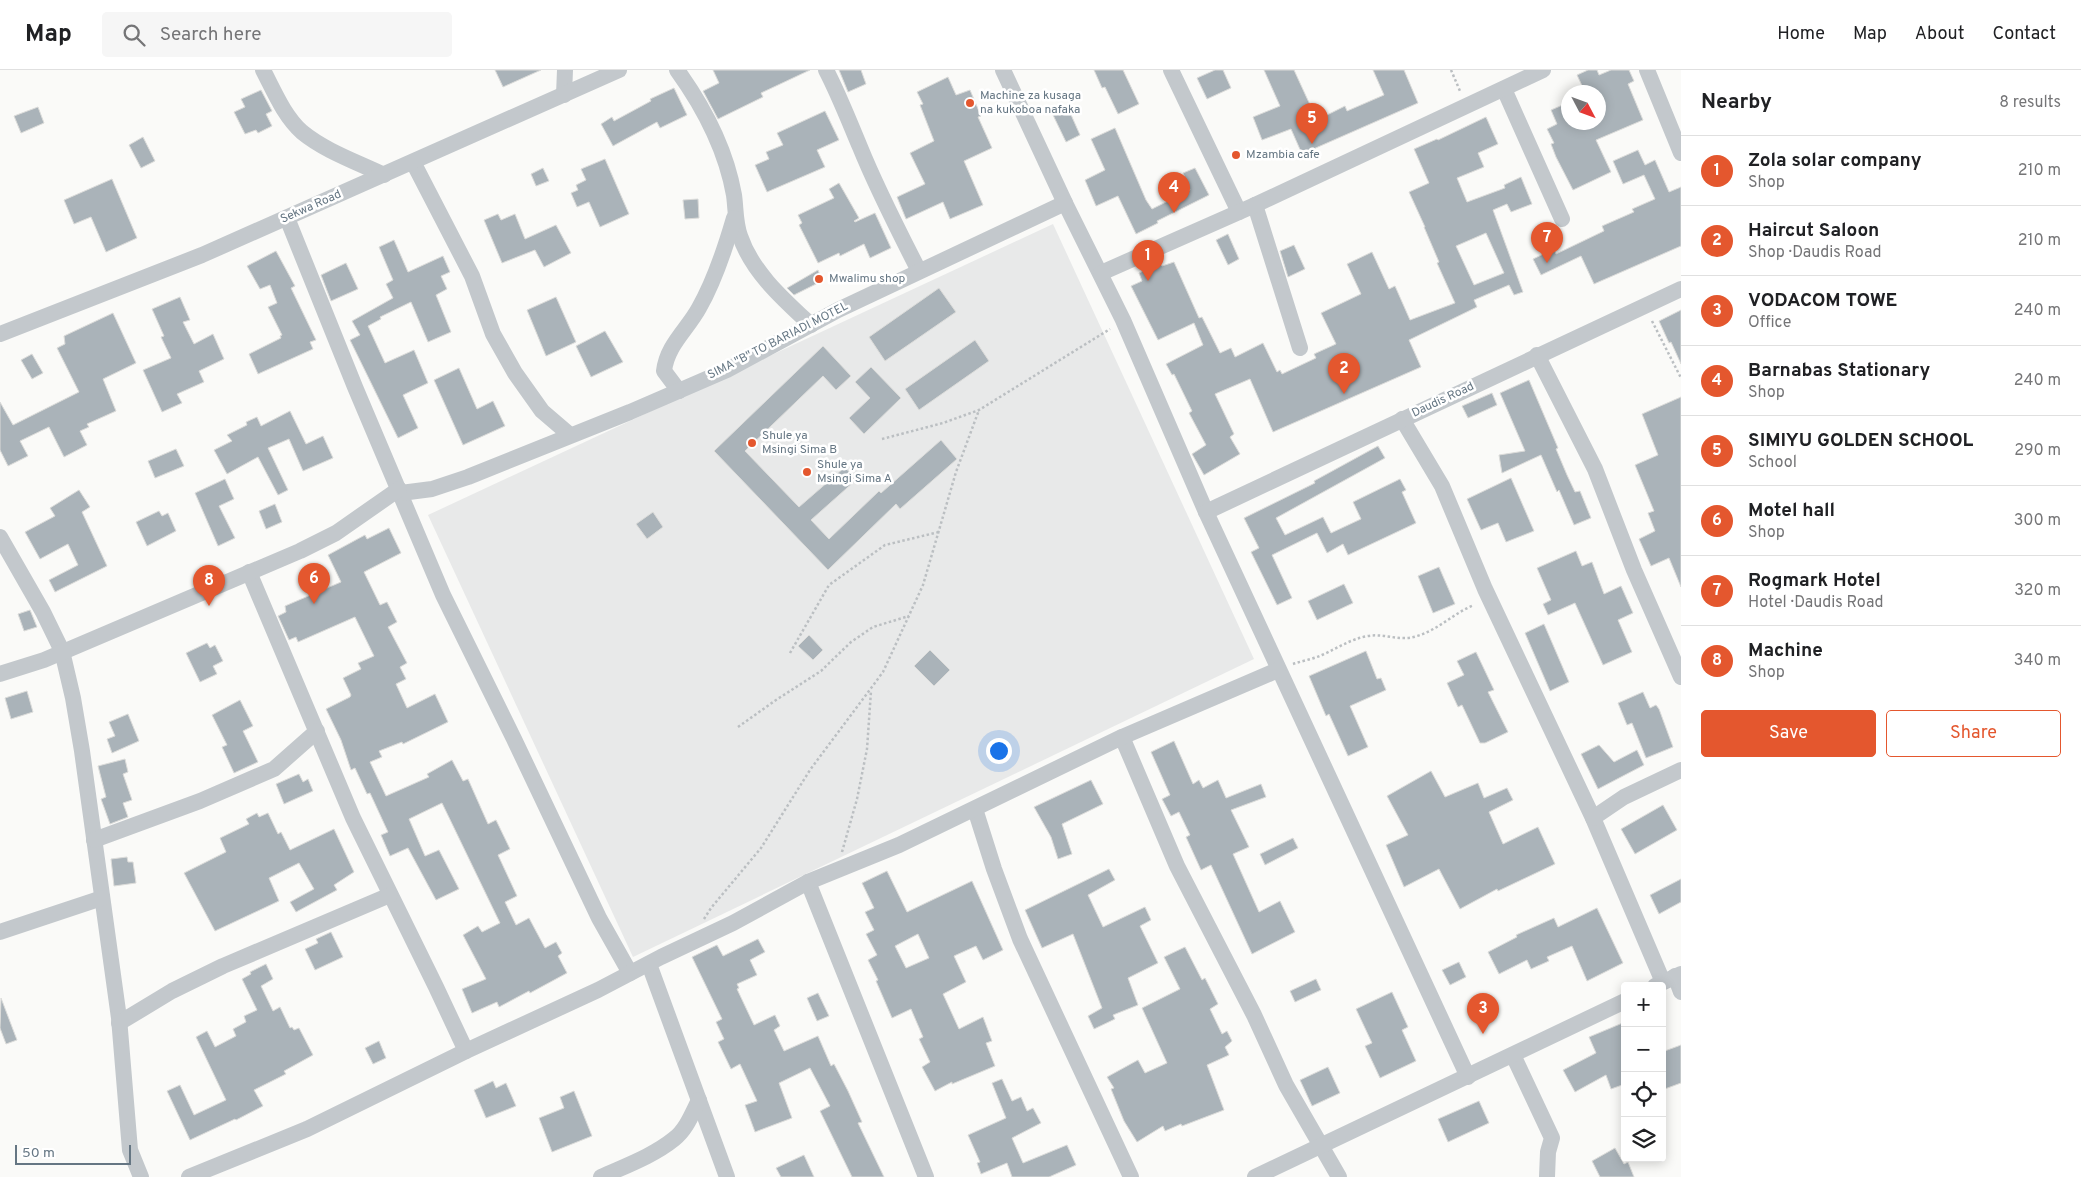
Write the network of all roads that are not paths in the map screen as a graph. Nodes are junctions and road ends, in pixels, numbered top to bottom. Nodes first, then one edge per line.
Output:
1 (263, 70) edge
2 (565, 70) edge
3 (619, 70) edge
4 (677, 70) edge
5 (826, 70) edge
6 (1003, 70) edge
7 (1543, 70) edge
8 (1647, 70) edge
9 (1175, 71) edge
10 (1504, 88) junction
11 (564, 95) junction
12 (1681, 153) edge
13 (413, 162) junction
14 (384, 175) junction
15 (1065, 203) junction
16 (1255, 205) junction
17 (1239, 212) junction
18 (734, 216) junction
19 (287, 218) junction
20 (1562, 219) dead end
21 (919, 271) junction
22 (1101, 273) junction
23 (1681, 289) edge
24 (811, 325) junction
25 (0, 334) edge
26 (1300, 348) dead end
27 (1537, 355) junction
28 (680, 391) junction
29 (1402, 419) junction
30 (570, 435) junction
31 (400, 491) junction
32 (1206, 512) junction
33 (0, 537) edge
34 (249, 572) junction
35 (62, 651) junction
36 (1278, 670) junction
37 (0, 674) edge
38 (1681, 677) edge
39 (317, 731) junction
40 (1122, 737) junction
41 (1681, 770) edge
42 (975, 809) junction
43 (1593, 818) junction
44 (94, 840) junction
45 (808, 882) junction
46 (390, 895) junction
47 (102, 898) junction
48 (0, 932) edge
49 (648, 964) junction
50 (630, 973) junction
51 (1669, 979) edge
52 (1681, 992) edge
53 (1621, 1003) edge
54 (120, 1023) junction
55 (466, 1051) junction
56 (1513, 1055) junction
57 (1468, 1077) junction
58 (699, 1100) junction
59 (1322, 1146) junction
60 (606, 1176) edge
61 (140, 1177) edge
62 (189, 1177) edge
63 (727, 1177) edge
64 (926, 1177) edge
65 (1131, 1177) edge
66 (1255, 1177) edge
67 (1339, 1177) edge
68 (1547, 1177) edge

1 - 14 street
2 - 11 street
3 - 11 street, Sekwa Road
4 - 18 street
5 - 21 street
6 - 15 street
7 - 10 street
8 - 12 street
9 - 17 street
10 - 16 street
10 - 20 street
11 - 13 street, Sekwa Road
13 - 14 street, Sekwa Road
13 - 30 street
14 - 19 street, Sekwa Road
15 - 21 street, SIMA "B" TO BARIADI MOTEL
15 - 22 street
16 - 17 street
16 - 26 street
17 - 22 street
18 - 24 street
18 - 28 street
19 - 25 street, Sekwa Road
19 - 31 street
21 - 24 street, SIMA "B" TO BARIADI MOTEL
22 - 32 street
23 - 27 street, Daudis Road
24 - 28 street, SIMA "B" TO BARIADI MOTEL
27 - 29 street, Daudis Road
27 - 38 street
28 - 30 street, SIMA "B" TO BARIADI MOTEL
29 - 32 street, Daudis Road
29 - 43 street
30 - 31 street, SIMA "B" TO BARIADI MOTEL
31 - 34 street
31 - 50 street
32 - 36 street
33 - 35 street
34 - 35 street
34 - 39 street
35 - 37 street
35 - 44 street
36 - 40 street
36 - 57 street
39 - 44 street
39 - 46 street
40 - 42 street
40 - 59 street
41 - 43 street
42 - 45 street
42 - 65 street
43 - 51 street
44 - 47 street
45 - 49 street
45 - 64 street
46 - 54 street
46 - 55 street
47 - 48 street
47 - 54 street
49 - 50 street
49 - 58 street
50 - 55 street
51 - 52 street
53 - 56 street
54 - 61 street
55 - 62 street
56 - 57 street
56 - 68 street
57 - 59 street
58 - 60 street
58 - 63 street
59 - 66 street
59 - 67 street

